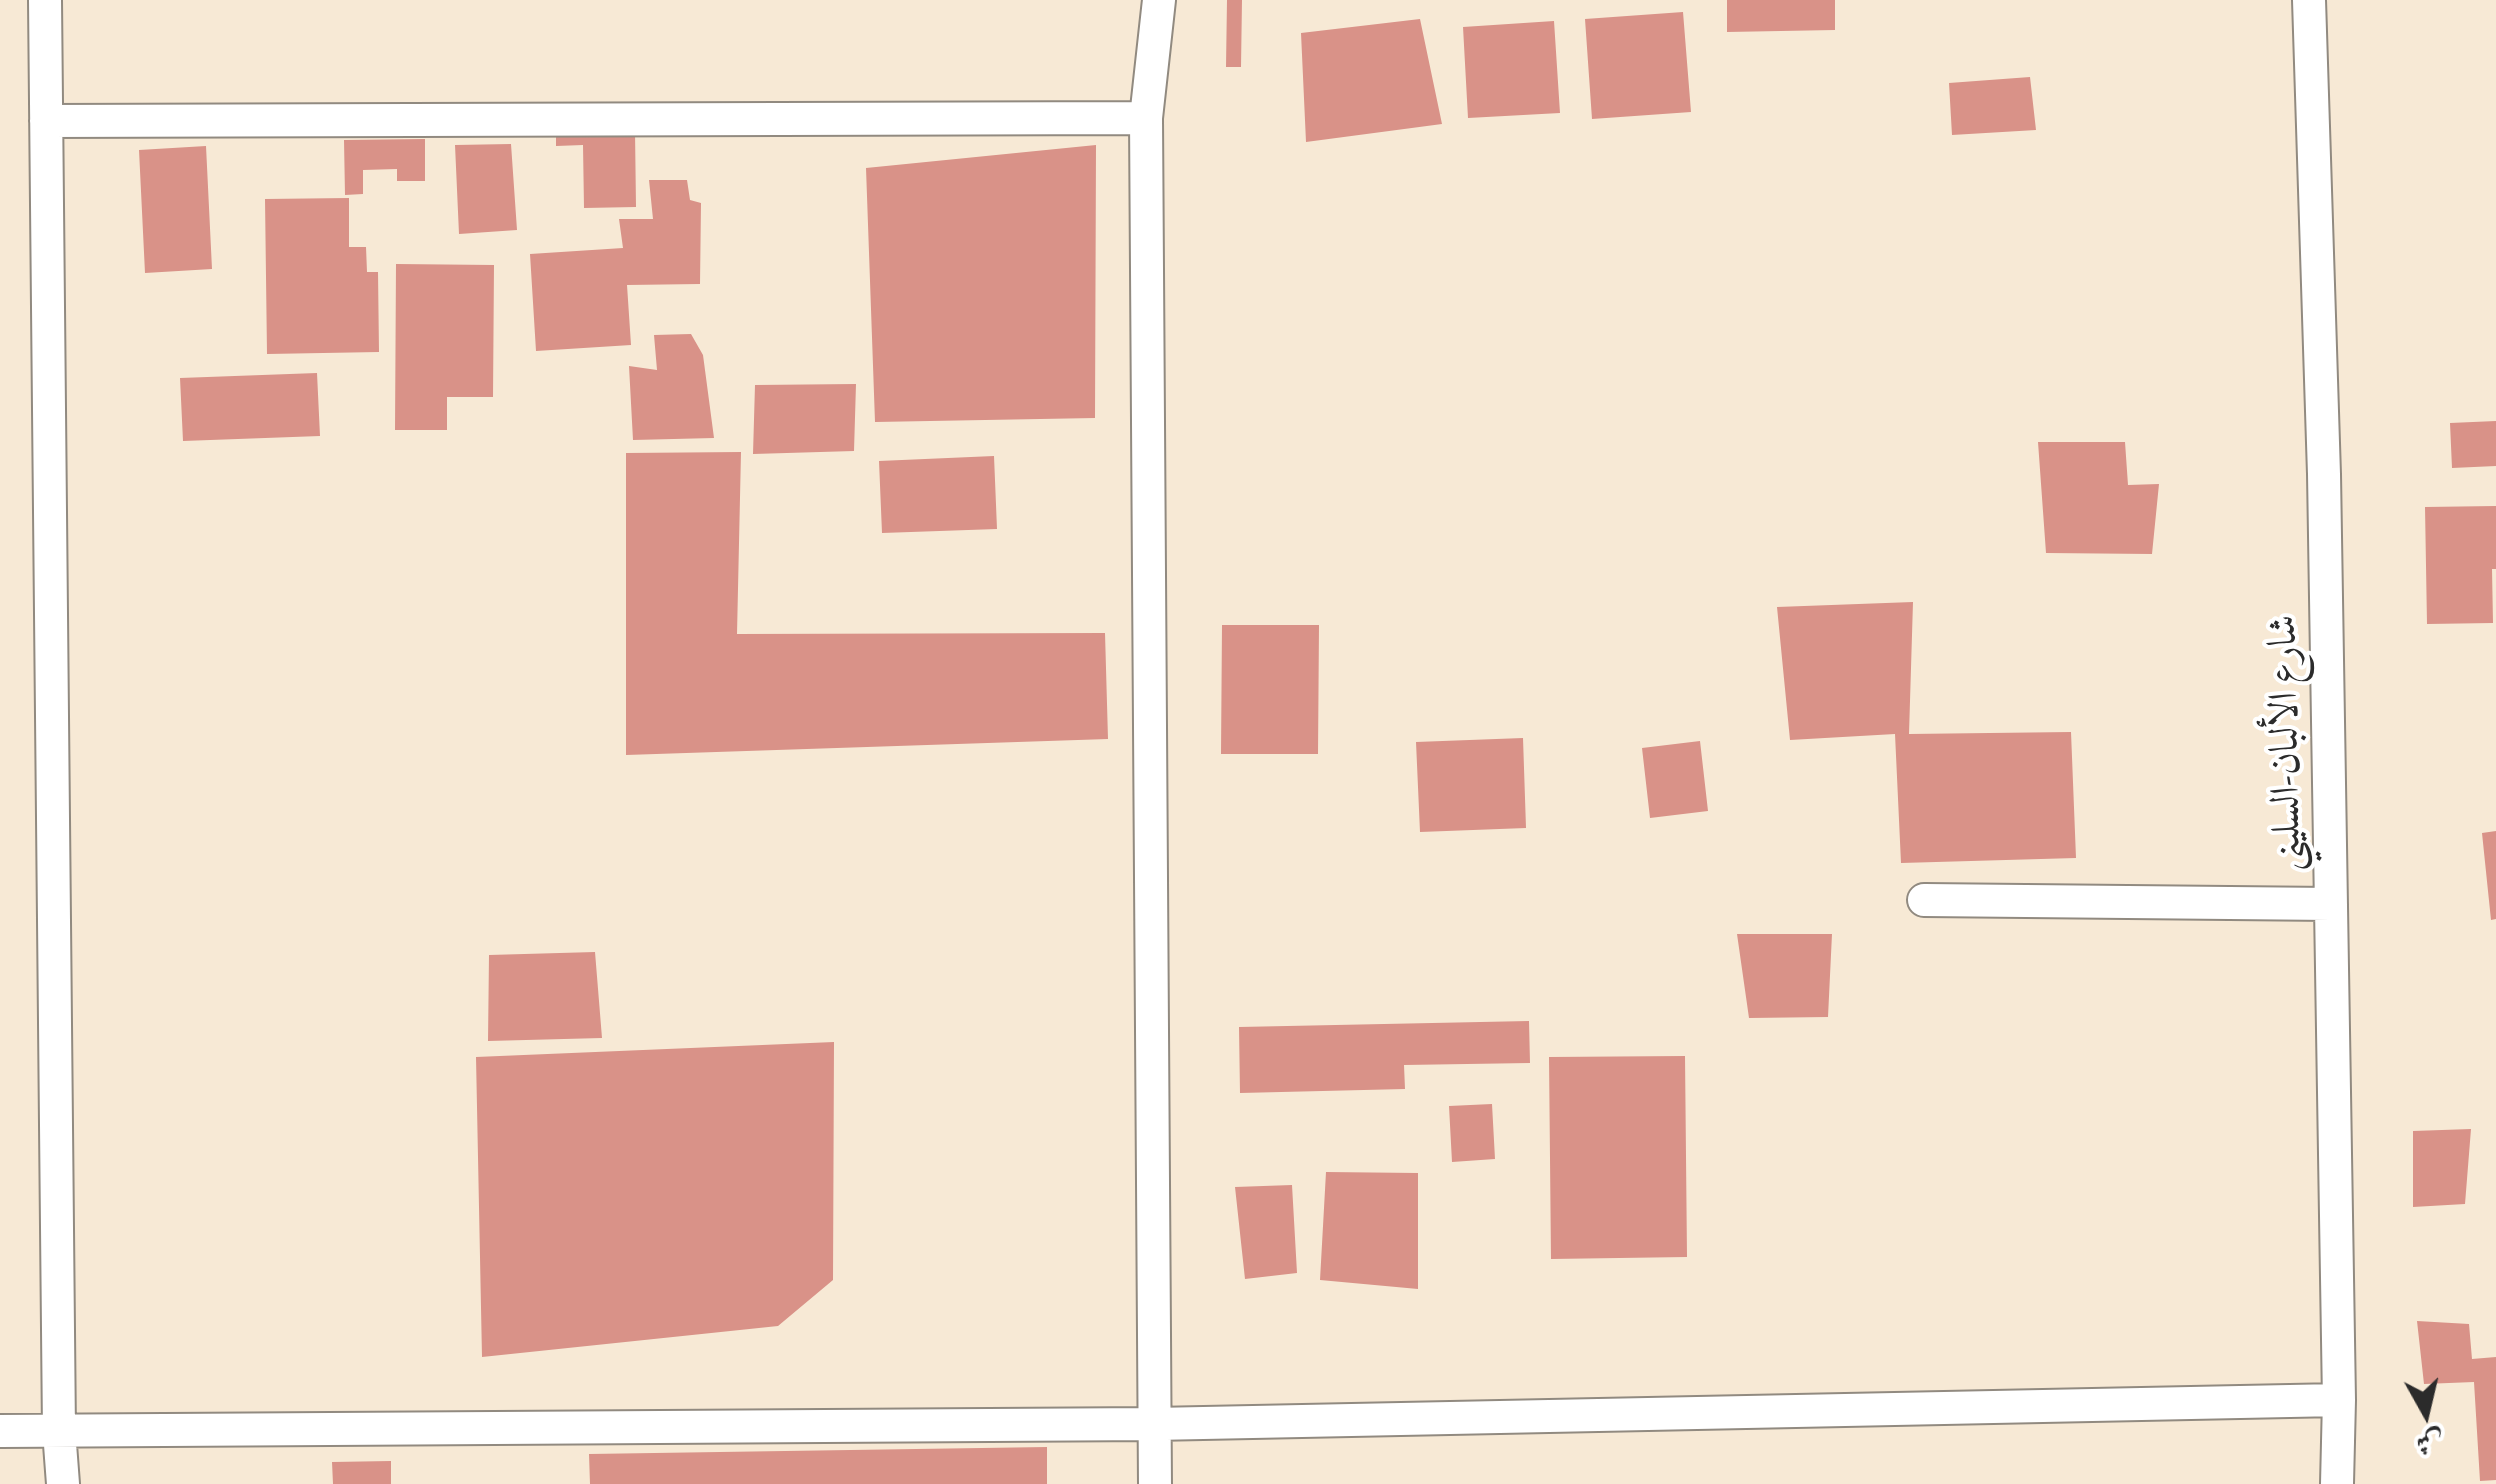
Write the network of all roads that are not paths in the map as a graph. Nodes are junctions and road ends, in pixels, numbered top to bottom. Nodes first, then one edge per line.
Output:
1 (45, 0) edge
2 (1159, 0) edge
3 (2309, 0) edge
4 (1146, 118) junction
5 (46, 121) junction
6 (1924, 900) dead end
7 (2330, 904) junction
8 (2338, 1400) junction
9 (1154, 1424) junction
10 (59, 1430) junction
11 (0, 1431) edge
12 (62, 1484) edge
13 (1156, 1484) edge
14 (2337, 1484) edge

1 - 5 street
2 - 4 street
3 - 7 street, شارع الألبان-السليني
4 - 5 street
4 - 9 street
5 - 10 street
6 - 7 street
7 - 8 street, شارع الألبان-السليني
8 - 9 street
8 - 14 street, شارع الألبان-السليني
9 - 10 street
9 - 13 street
10 - 11 street
10 - 12 street

